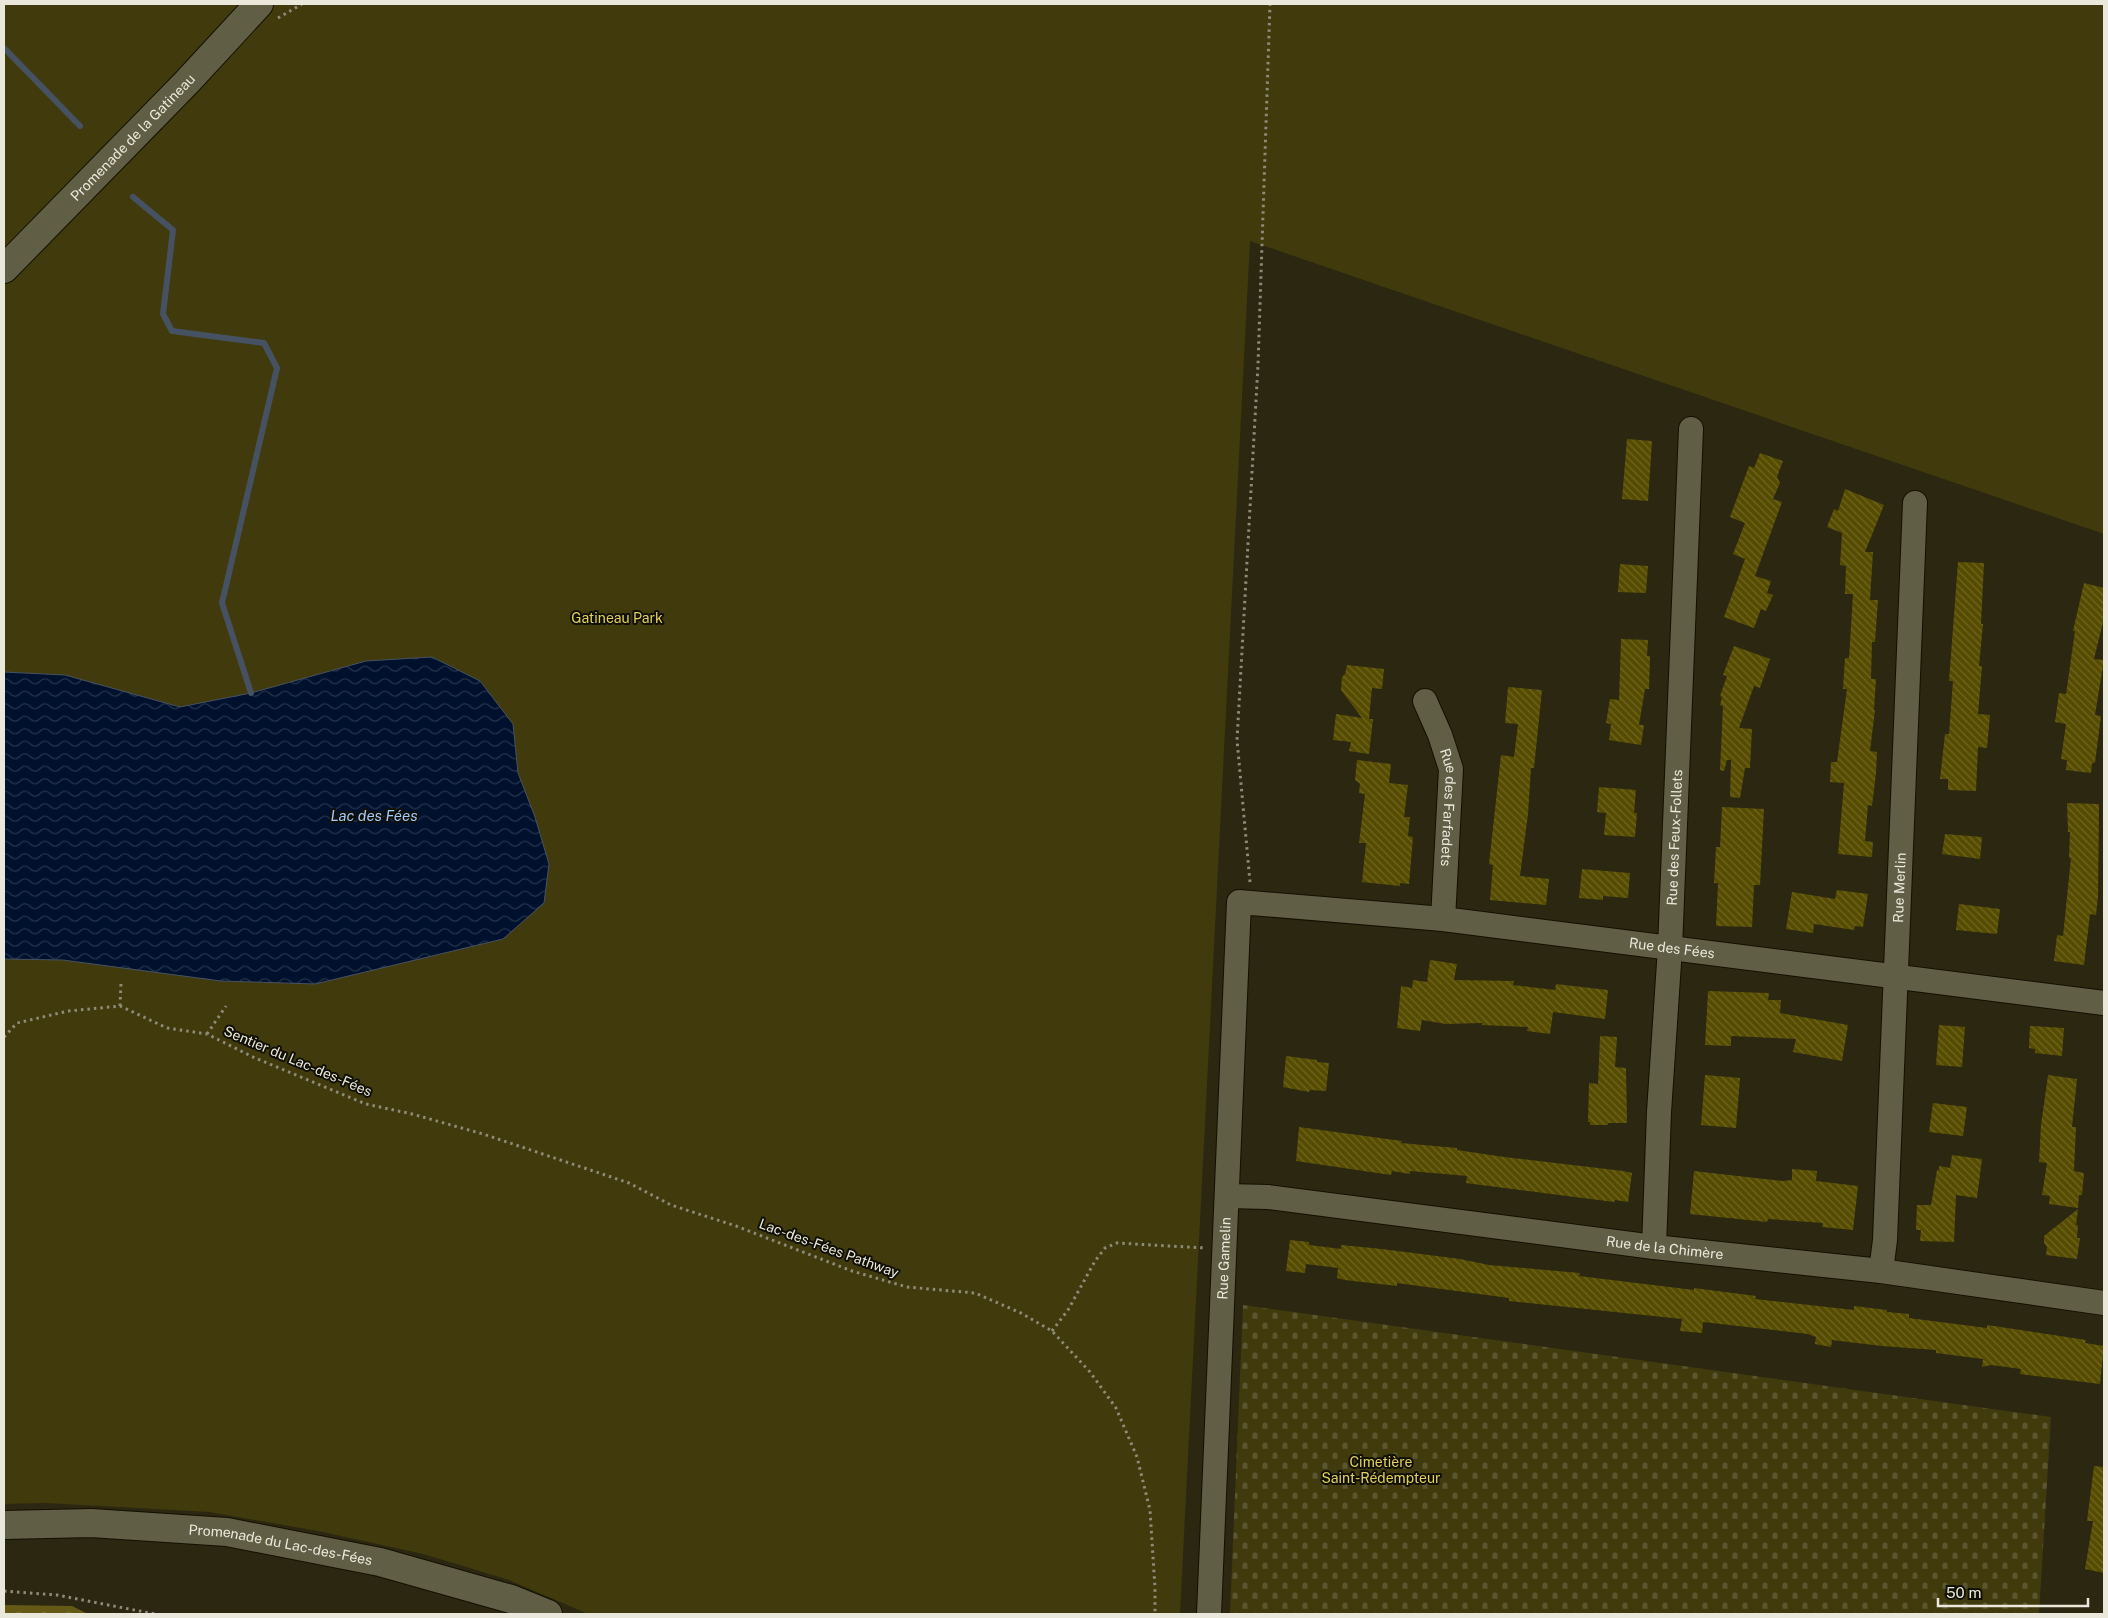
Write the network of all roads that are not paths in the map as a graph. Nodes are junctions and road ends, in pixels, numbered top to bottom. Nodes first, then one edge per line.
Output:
1 (259, 4) edge
2 (4, 269) edge
3 (1691, 429) dead end
4 (1915, 503) dead end
5 (1425, 701) dead end
6 (1239, 902) joint
7 (1443, 919) junction
8 (1670, 948) junction
9 (1894, 976) junction
10 (2104, 1003) edge
11 (1227, 1196) junction
12 (1654, 1247) junction
13 (1881, 1271) junction
14 (2104, 1303) edge
15 (4, 1525) edge
16 (548, 1614) edge
17 (1209, 1614) edge

1 - 2 street, Promenade de la Gatineau
3 - 8 street, Rue des Feux-Follets
4 - 9 street, Rue Merlin
5 - 7 street, Rue des Farfadets
6 - 7 street, Rue des Fées
6 - 11 street, Rue Gamelin
7 - 8 street, Rue des Fées
8 - 9 street, Rue des Fées
8 - 12 street, Rue des Feux-Follets
9 - 10 street, Rue des Fées
9 - 13 street, Rue Merlin
11 - 12 street, Rue de la Chimère
11 - 17 street, Rue Gamelin
12 - 13 street, Rue de la Chimère
13 - 14 street, Rue de la Chimère
15 - 16 street, Promenade du Lac-des-Fées

